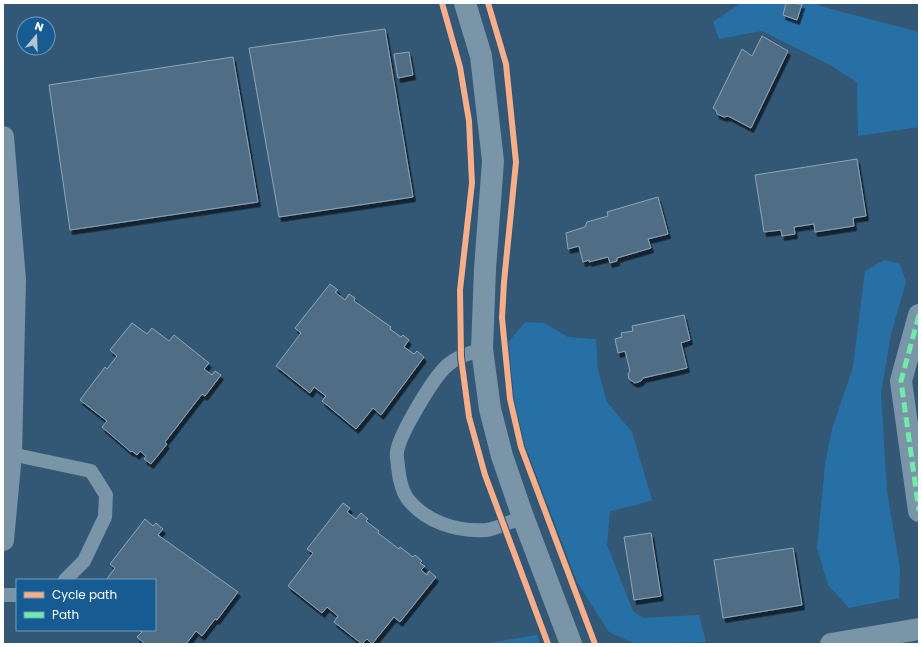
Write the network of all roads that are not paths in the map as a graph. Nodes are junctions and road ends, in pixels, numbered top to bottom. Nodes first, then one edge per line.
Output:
1 (465, 3) edge
2 (3, 137) edge
3 (919, 315) edge
4 (482, 349) junction
5 (11, 454) junction
6 (919, 511) edge
7 (523, 517) junction
8 (3, 540) edge
9 (66, 579) edge
10 (3, 595) edge
11 (16, 595) edge
12 (919, 629) edge
13 (571, 644) edge
14 (831, 644) edge

1 - 4 street
2 - 5 street
3 - 6 street
4 - 7 street
4 - 7 lane
5 - 8 street
5 - 9 lane
7 - 13 street
10 - 11 lane
12 - 14 street

